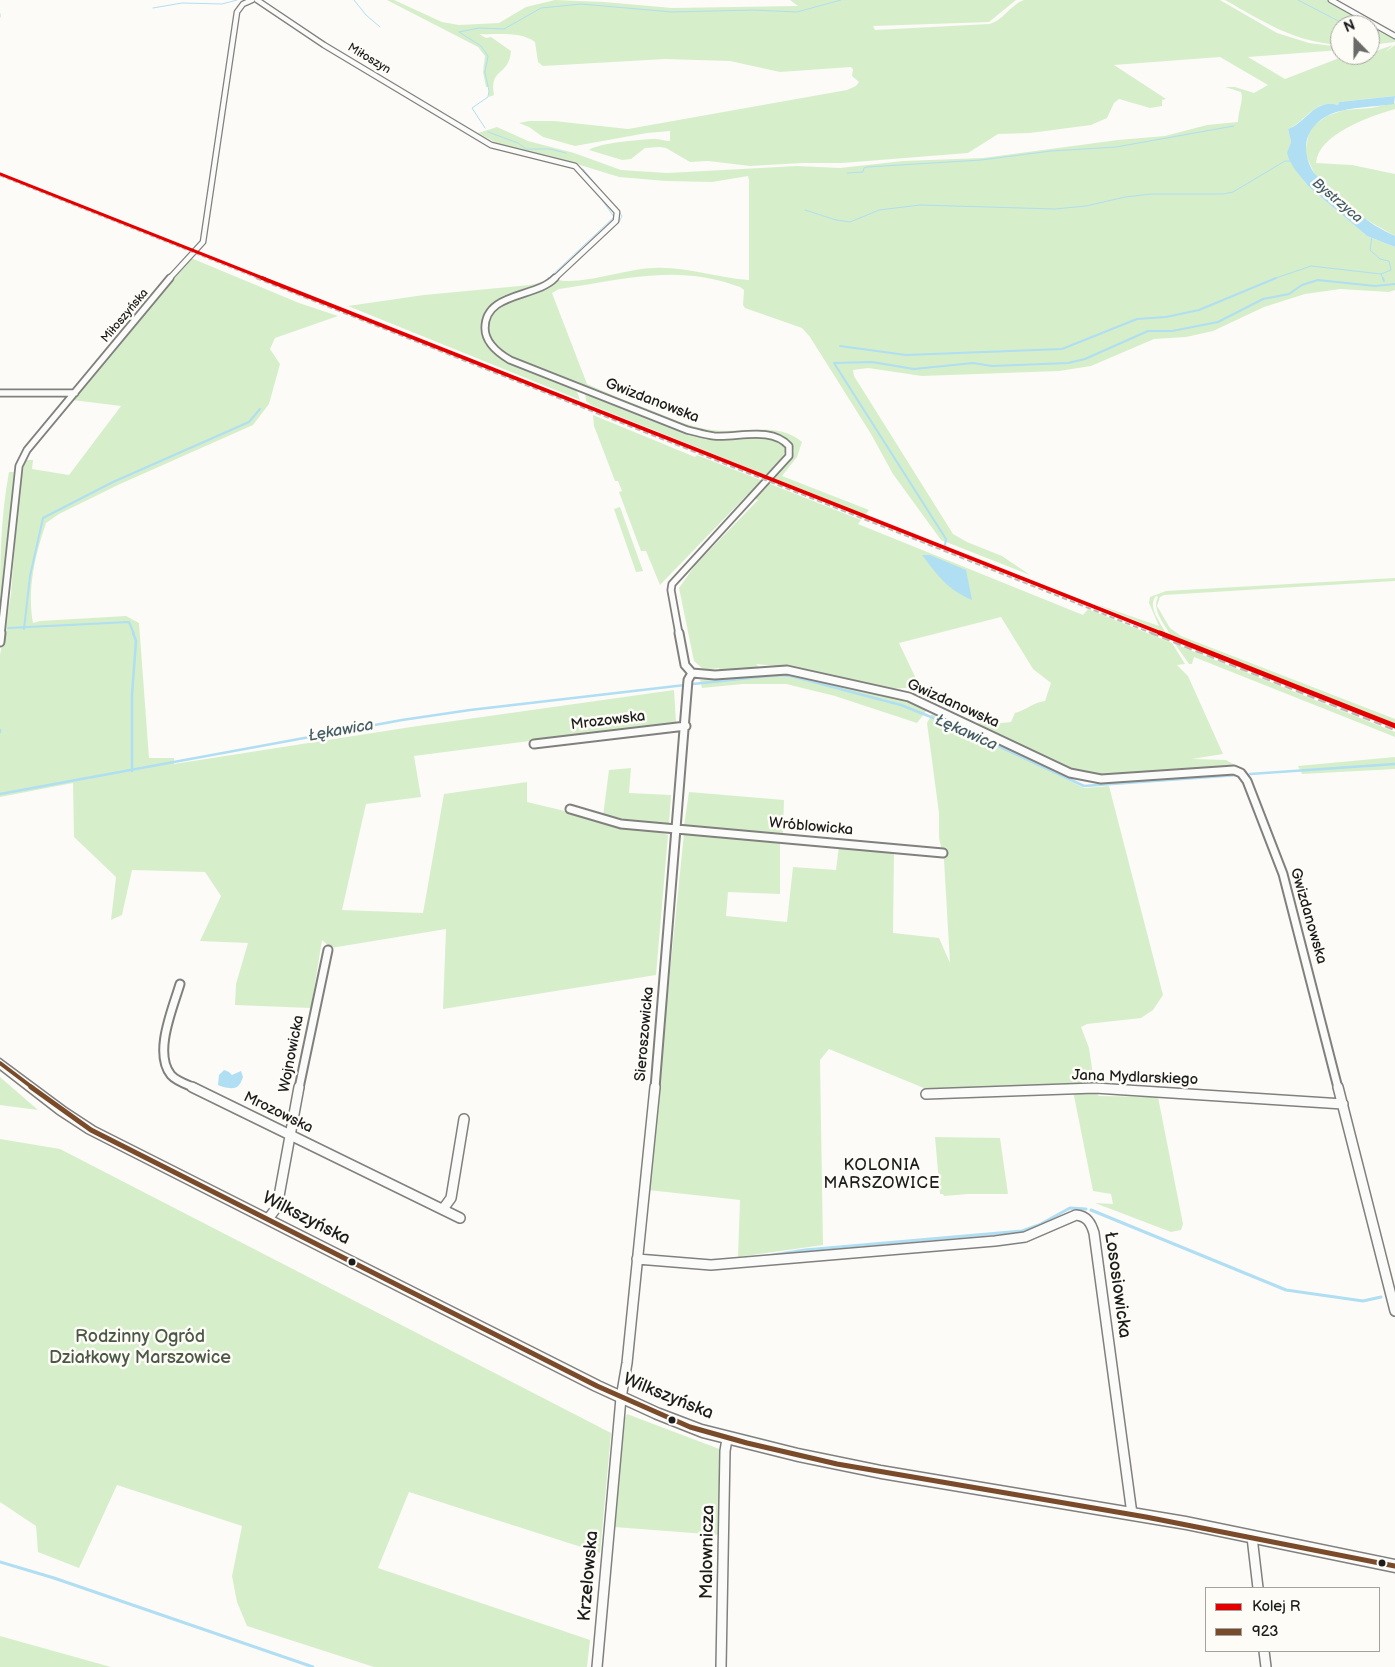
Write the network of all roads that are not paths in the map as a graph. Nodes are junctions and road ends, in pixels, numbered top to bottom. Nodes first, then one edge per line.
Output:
1 (252, 0) edge
2 (256, 0) edge
3 (1331, 0) edge
4 (1395, 36) edge
5 (545, 286) joint
6 (74, 392) junction
7 (0, 394) edge
8 (0, 642) edge
9 (692, 673) junction
10 (686, 726) junction
11 (534, 744) dead end
12 (570, 809) dead end
13 (677, 828) junction
14 (943, 853) dead end
15 (328, 950) dead end
16 (180, 984) dead end
17 (0, 1063) edge
18 (926, 1094) dead end
19 (1343, 1104) junction
20 (464, 1119) dead end
21 (289, 1134) junction
22 (443, 1209) junction
23 (460, 1218) dead end
24 (268, 1219) junction
25 (638, 1259) junction
26 (1395, 1311) edge
27 (621, 1398) junction
28 (727, 1439) junction
29 (1132, 1514) junction
30 (1252, 1537) junction
31 (1395, 1566) edge
32 (1258, 1587) edge
33 (1264, 1652) edge
34 (597, 1667) edge
35 (721, 1667) edge
36 (1266, 1667) edge

1 - 6 street, Miłoszyńska
2 - 5 street, Miłoszyn
3 - 4 street
5 - 9 street, Gwizdanowska
6 - 7 street
6 - 8 street, Miłoszyńska
9 - 10 street, Sieroszowicka
9 - 19 street, Gwizdanowska
10 - 11 street, Mrozowska
10 - 13 street, Sieroszowicka
12 - 13 street, Wróblowicka
13 - 14 street, Wróblowicka
13 - 25 street, Sieroszowicka
15 - 21 street, Wojnowicka
16 - 21 street, Mrozowska
17 - 24 street, Wilkszyńska
18 - 19 street, Jana Mydlarskiego
19 - 26 street, Gwizdanowska
20 - 22 street
21 - 22 street, Mrozowska
21 - 24 street, Wojnowicka
22 - 23 street, Mrozowska
24 - 27 street, Wilkszyńska
25 - 27 street, Sieroszowicka
25 - 29 street, Łososiowicka
27 - 28 street, Wilkszyńska
27 - 34 street, Krzelowska
28 - 29 street, Wilkszyńska
28 - 35 street, Malownicza
29 - 30 street, Wilkszyńska
30 - 31 street, Wilkszyńska
30 - 32 street
33 - 36 street

